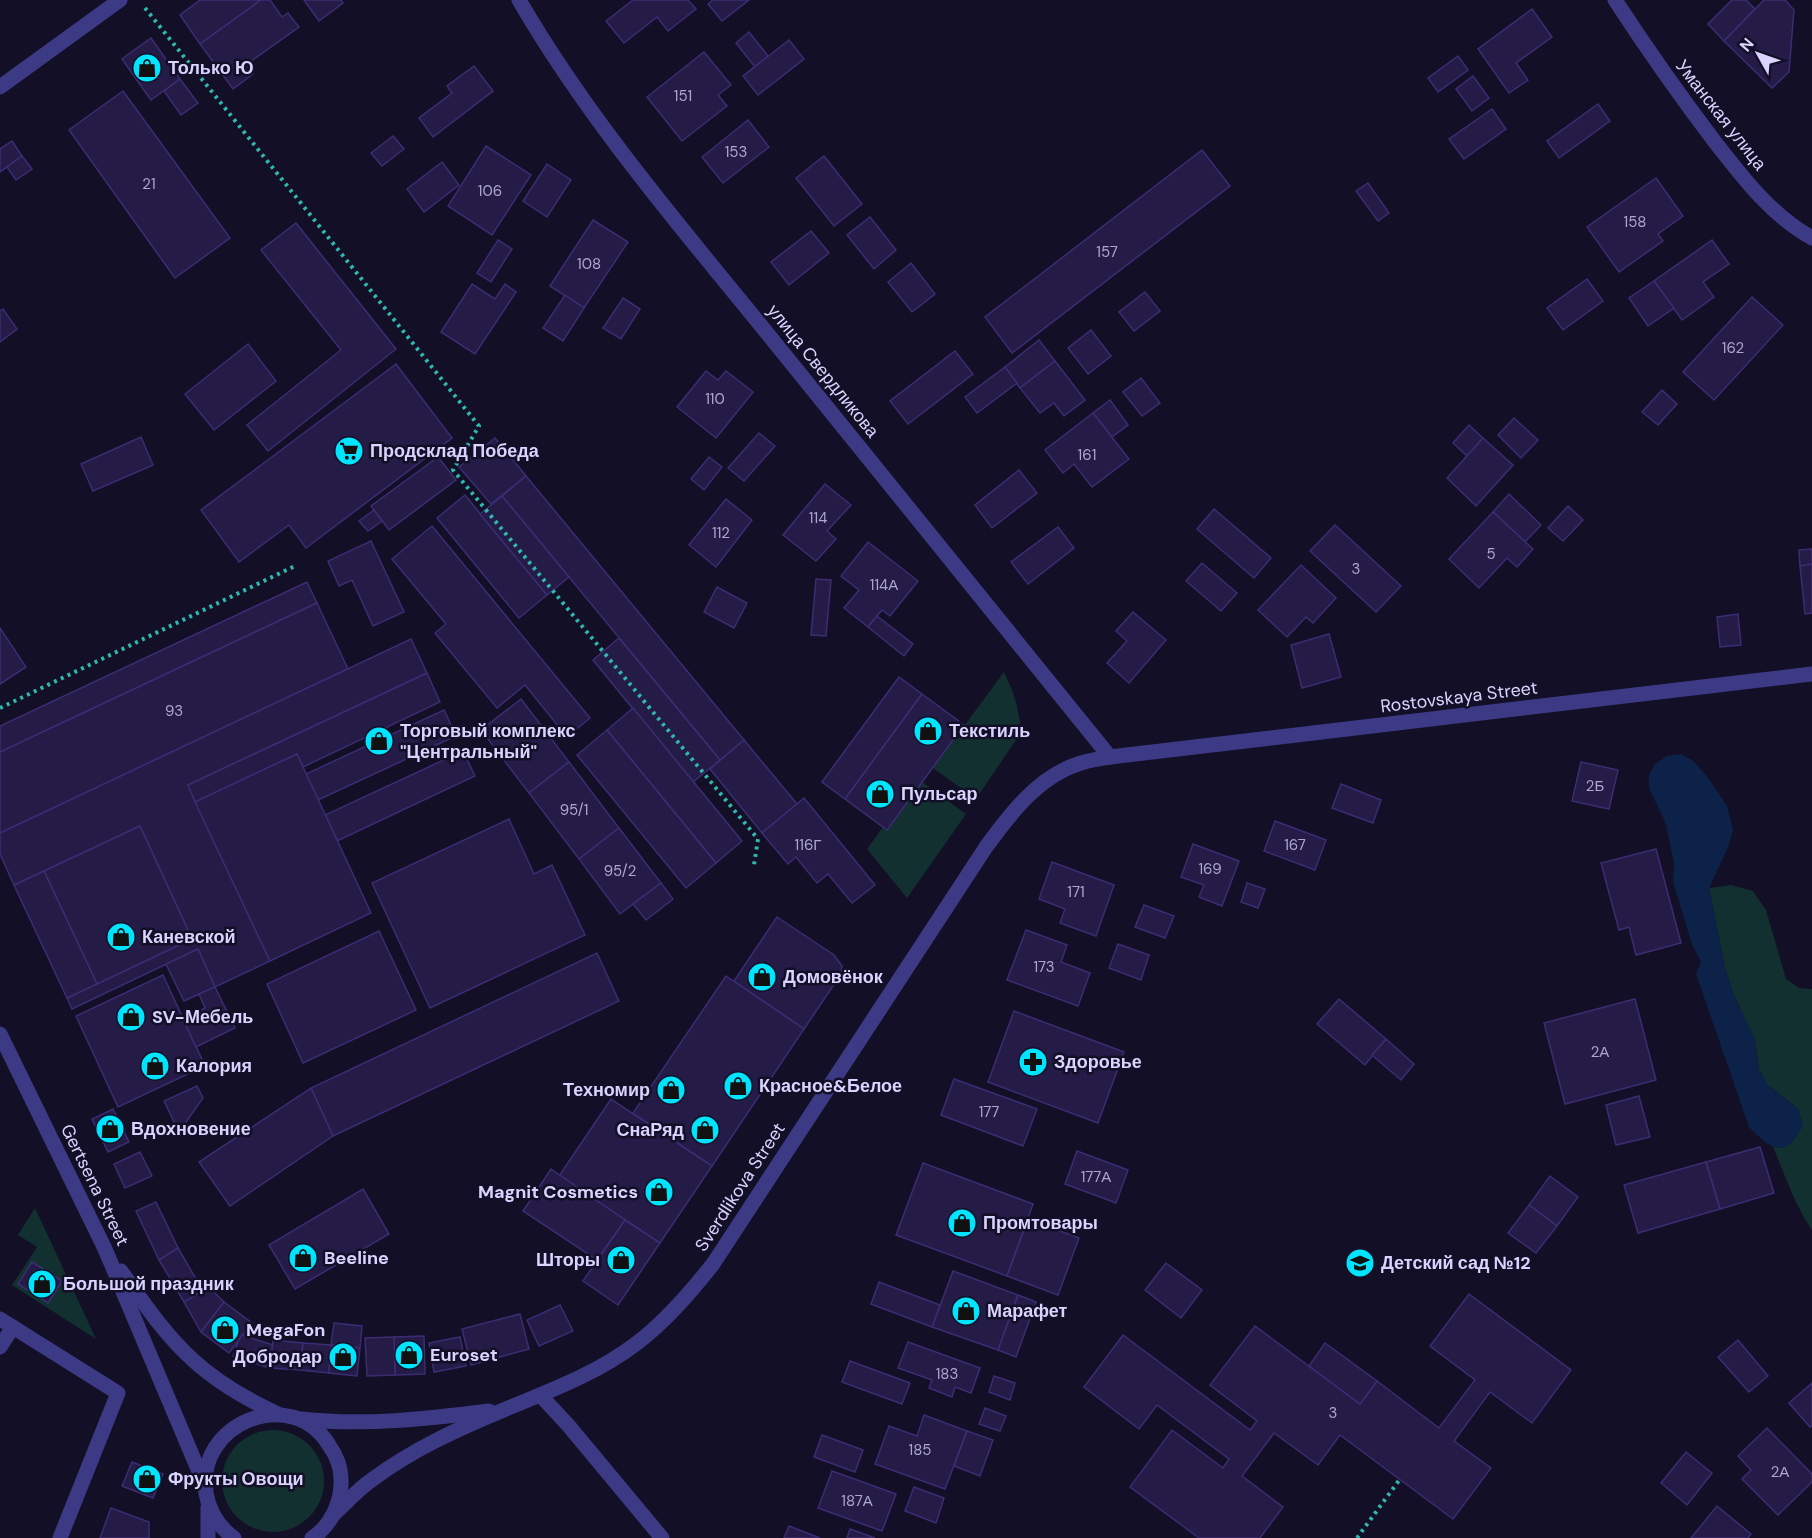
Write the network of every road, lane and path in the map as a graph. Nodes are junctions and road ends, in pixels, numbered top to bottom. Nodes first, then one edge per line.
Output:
1 (120, 0) edge
2 (139, 0) edge
3 (519, 0) edge
4 (1615, 0) edge
5 (0, 87) edge
6 (1812, 238) edge
7 (297, 565) dead end
8 (1812, 674) edge
9 (0, 708) edge
10 (1110, 757) junction
11 (754, 865) dead end
12 (0, 1034) edge
13 (105, 1250) junction
14 (6, 1323) edge
15 (0, 1347) edge
16 (541, 1396) junction
17 (507, 1408) junction
18 (288, 1417) junction
19 (1400, 1479) dead end
20 (207, 1495) junction
21 (332, 1516) junction
22 (314, 1537) edge
23 (60, 1538) edge
24 (208, 1538) edge
25 (234, 1538) edge
26 (662, 1538) edge
27 (1357, 1538) edge

1 - 5 street
2 - 11 path
3 - 10 street, улица Свердликова
4 - 6 street, Уманская улица
7 - 9 path
8 - 10 street, Rostovskaya Street
10 - 16 street, Sverdlikova Street
12 - 13 street, Gertsena Street
13 - 18 street
13 - 20 street, Gertsena Street
14 - 15 street
14 - 23 street
16 - 17 street, Sverdlikova Street
16 - 26 street
17 - 18 street
17 - 21 street, Sverdlikova Street
18 - 20 street
18 - 21 street
19 - 27 path
20 - 24 street, Gertsena Street
20 - 25 street
21 - 22 street, Sverdlikova Street

